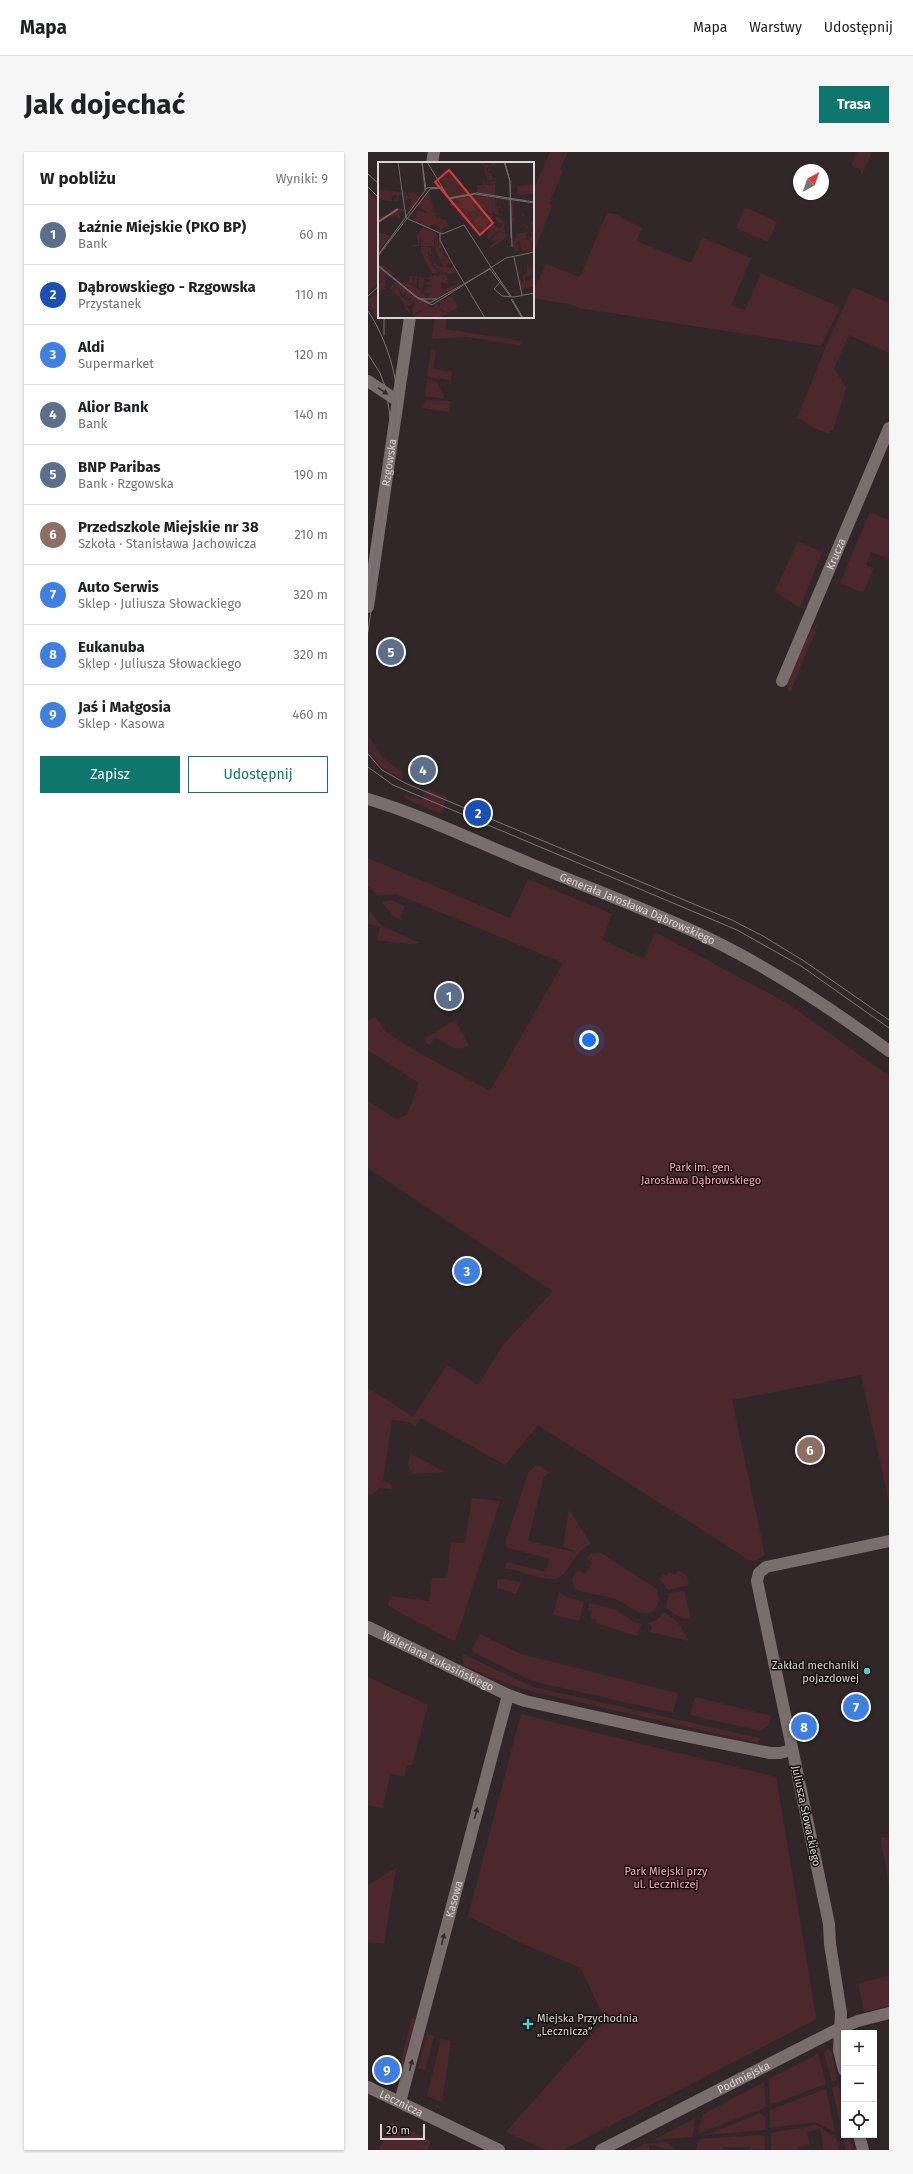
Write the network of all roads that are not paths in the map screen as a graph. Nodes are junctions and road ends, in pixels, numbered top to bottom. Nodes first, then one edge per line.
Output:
1 (434, 152) edge
2 (432, 162) edge
3 (410, 318) edge
4 (368, 381) edge
5 (398, 401) junction
6 (889, 428) edge
7 (368, 607) edge
8 (782, 681) dead end
9 (368, 800) edge
10 (889, 1051) edge
11 (889, 1541) edge
12 (368, 1627) edge
13 (508, 1695) junction
14 (792, 1750) junction
15 (889, 2013) edge
16 (840, 2028) junction
17 (843, 2066) edge
18 (368, 2088) edge
19 (400, 2102) junction
20 (860, 2138) edge
21 (473, 2145) edge
22 (499, 2150) edge
23 (601, 2150) edge
24 (863, 2150) edge

1 - 2 street
3 - 5 street, Rzgowska
4 -> 5 street
5 - 7 street, Rzgowska
6 - 8 street, Krucza
9 - 10 street, Generała Jarosława Dąbrowskiego
11 - 14 street, Juliusza Słowackiego
12 - 13 street, Waleriana Łukasińskiego
13 - 14 street, Waleriana Łukasińskiego
19 -> 13 street, Kasowa
14 - 16 street, Juliusza Słowackiego
15 - 16 street, Podmiejska
16 - 17 street, Juliusza Słowackiego
16 - 23 street, Podmiejska
18 - 19 street, Lecznicza
19 - 21 street, Lecznicza
20 - 24 street
21 - 22 street, Lecznicza

